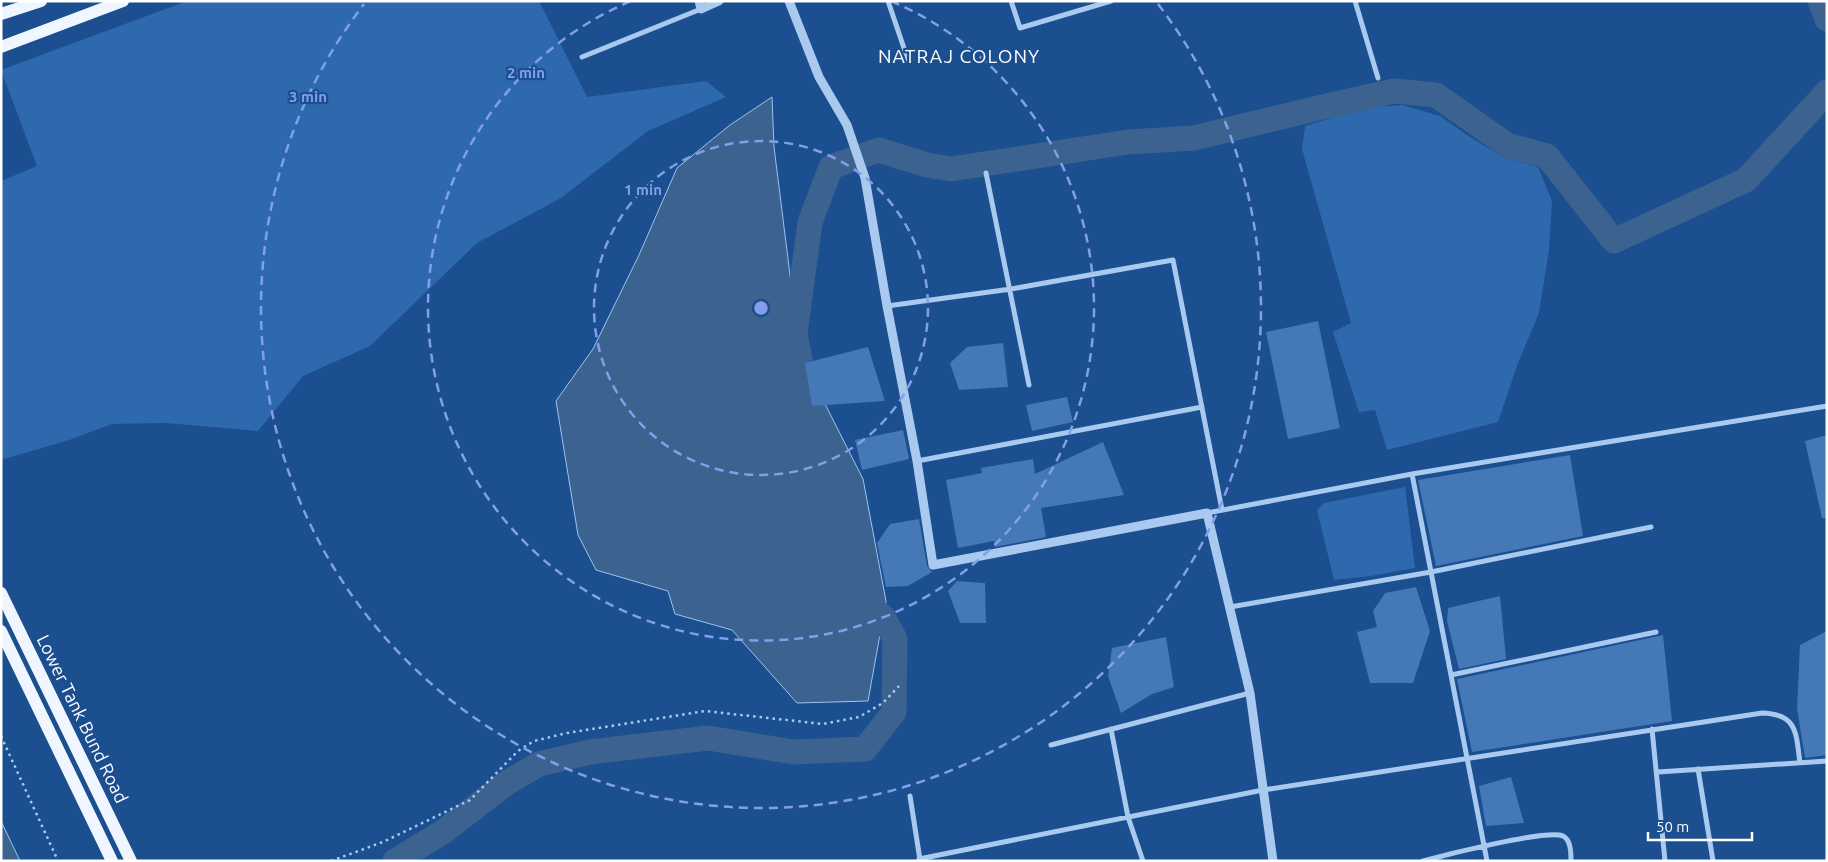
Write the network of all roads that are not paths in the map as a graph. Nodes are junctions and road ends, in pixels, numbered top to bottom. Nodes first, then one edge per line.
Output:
1 (41, 1) edge
2 (123, 1) edge
3 (719, 1) edge
4 (789, 1) edge
5 (888, 1) edge
6 (1011, 1) edge
7 (1111, 1) edge
8 (1355, 1) edge
9 (700, 5) edge
10 (1, 14) edge
11 (1, 47) edge
12 (582, 57) dead end
13 (908, 60) dead end
14 (1378, 78) dead end
15 (986, 174) dead end
16 (1010, 289) junction
17 (886, 306) junction
18 (1029, 385) dead end
19 (1827, 406) edge
20 (1202, 407) junction
21 (917, 461) junction
22 (1412, 474) junction
23 (1222, 510) junction
24 (1207, 513) junction
25 (1651, 527) dead end
26 (1431, 572) junction
27 (1, 593) edge
28 (1230, 607) junction
29 (1, 631) edge
30 (1656, 632) dead end
31 (1451, 675) junction
32 (1250, 693) junction
33 (1111, 729) junction
34 (1652, 729) junction
35 (1051, 745) dead end
36 (1467, 757) junction
37 (1827, 761) edge
38 (1800, 763) junction
39 (1698, 770) junction
40 (1658, 772) junction
41 (1263, 790) junction
42 (910, 796) dead end
43 (1128, 817) junction
44 (1484, 846) junction
45 (919, 860) edge
46 (112, 861) edge
47 (131, 861) edge
48 (1143, 861) edge
49 (1273, 861) edge
50 (1423, 861) edge
51 (1487, 861) edge
52 (1571, 861) edge
53 (1666, 861) edge
54 (1713, 861) edge

1 - 10 main road
2 - 11 main road
3 - 9 street
4 - 17 street
5 - 13 street
6 - 7 street
8 - 14 street
9 - 12 street
15 - 16 street
16 - 17 street
16 - 18 street
16 - 20 street
17 - 21 street
19 - 22 street
20 - 21 street
20 - 23 street
21 - 24 street
22 - 23 street
22 - 26 street
23 - 24 street
24 - 28 street
25 - 26 street
26 - 28 street
26 - 31 street
27 - 47 main road, Lower Tank Bund Road
28 - 32 street
29 - 46 main road, Lower Tank Bund Road
30 - 31 street
31 - 36 street
32 - 33 street
32 - 41 street
33 - 35 street
33 - 43 street
34 - 36 street
34 - 38 street
34 - 40 street
36 - 41 street
36 - 44 street
37 - 38 street
38 - 39 street
39 - 40 street
39 - 54 street
40 - 53 street
41 - 43 street
41 - 49 street
42 - 45 street
43 - 45 street
43 - 48 street
44 - 50 street
44 - 51 street
44 - 52 street

